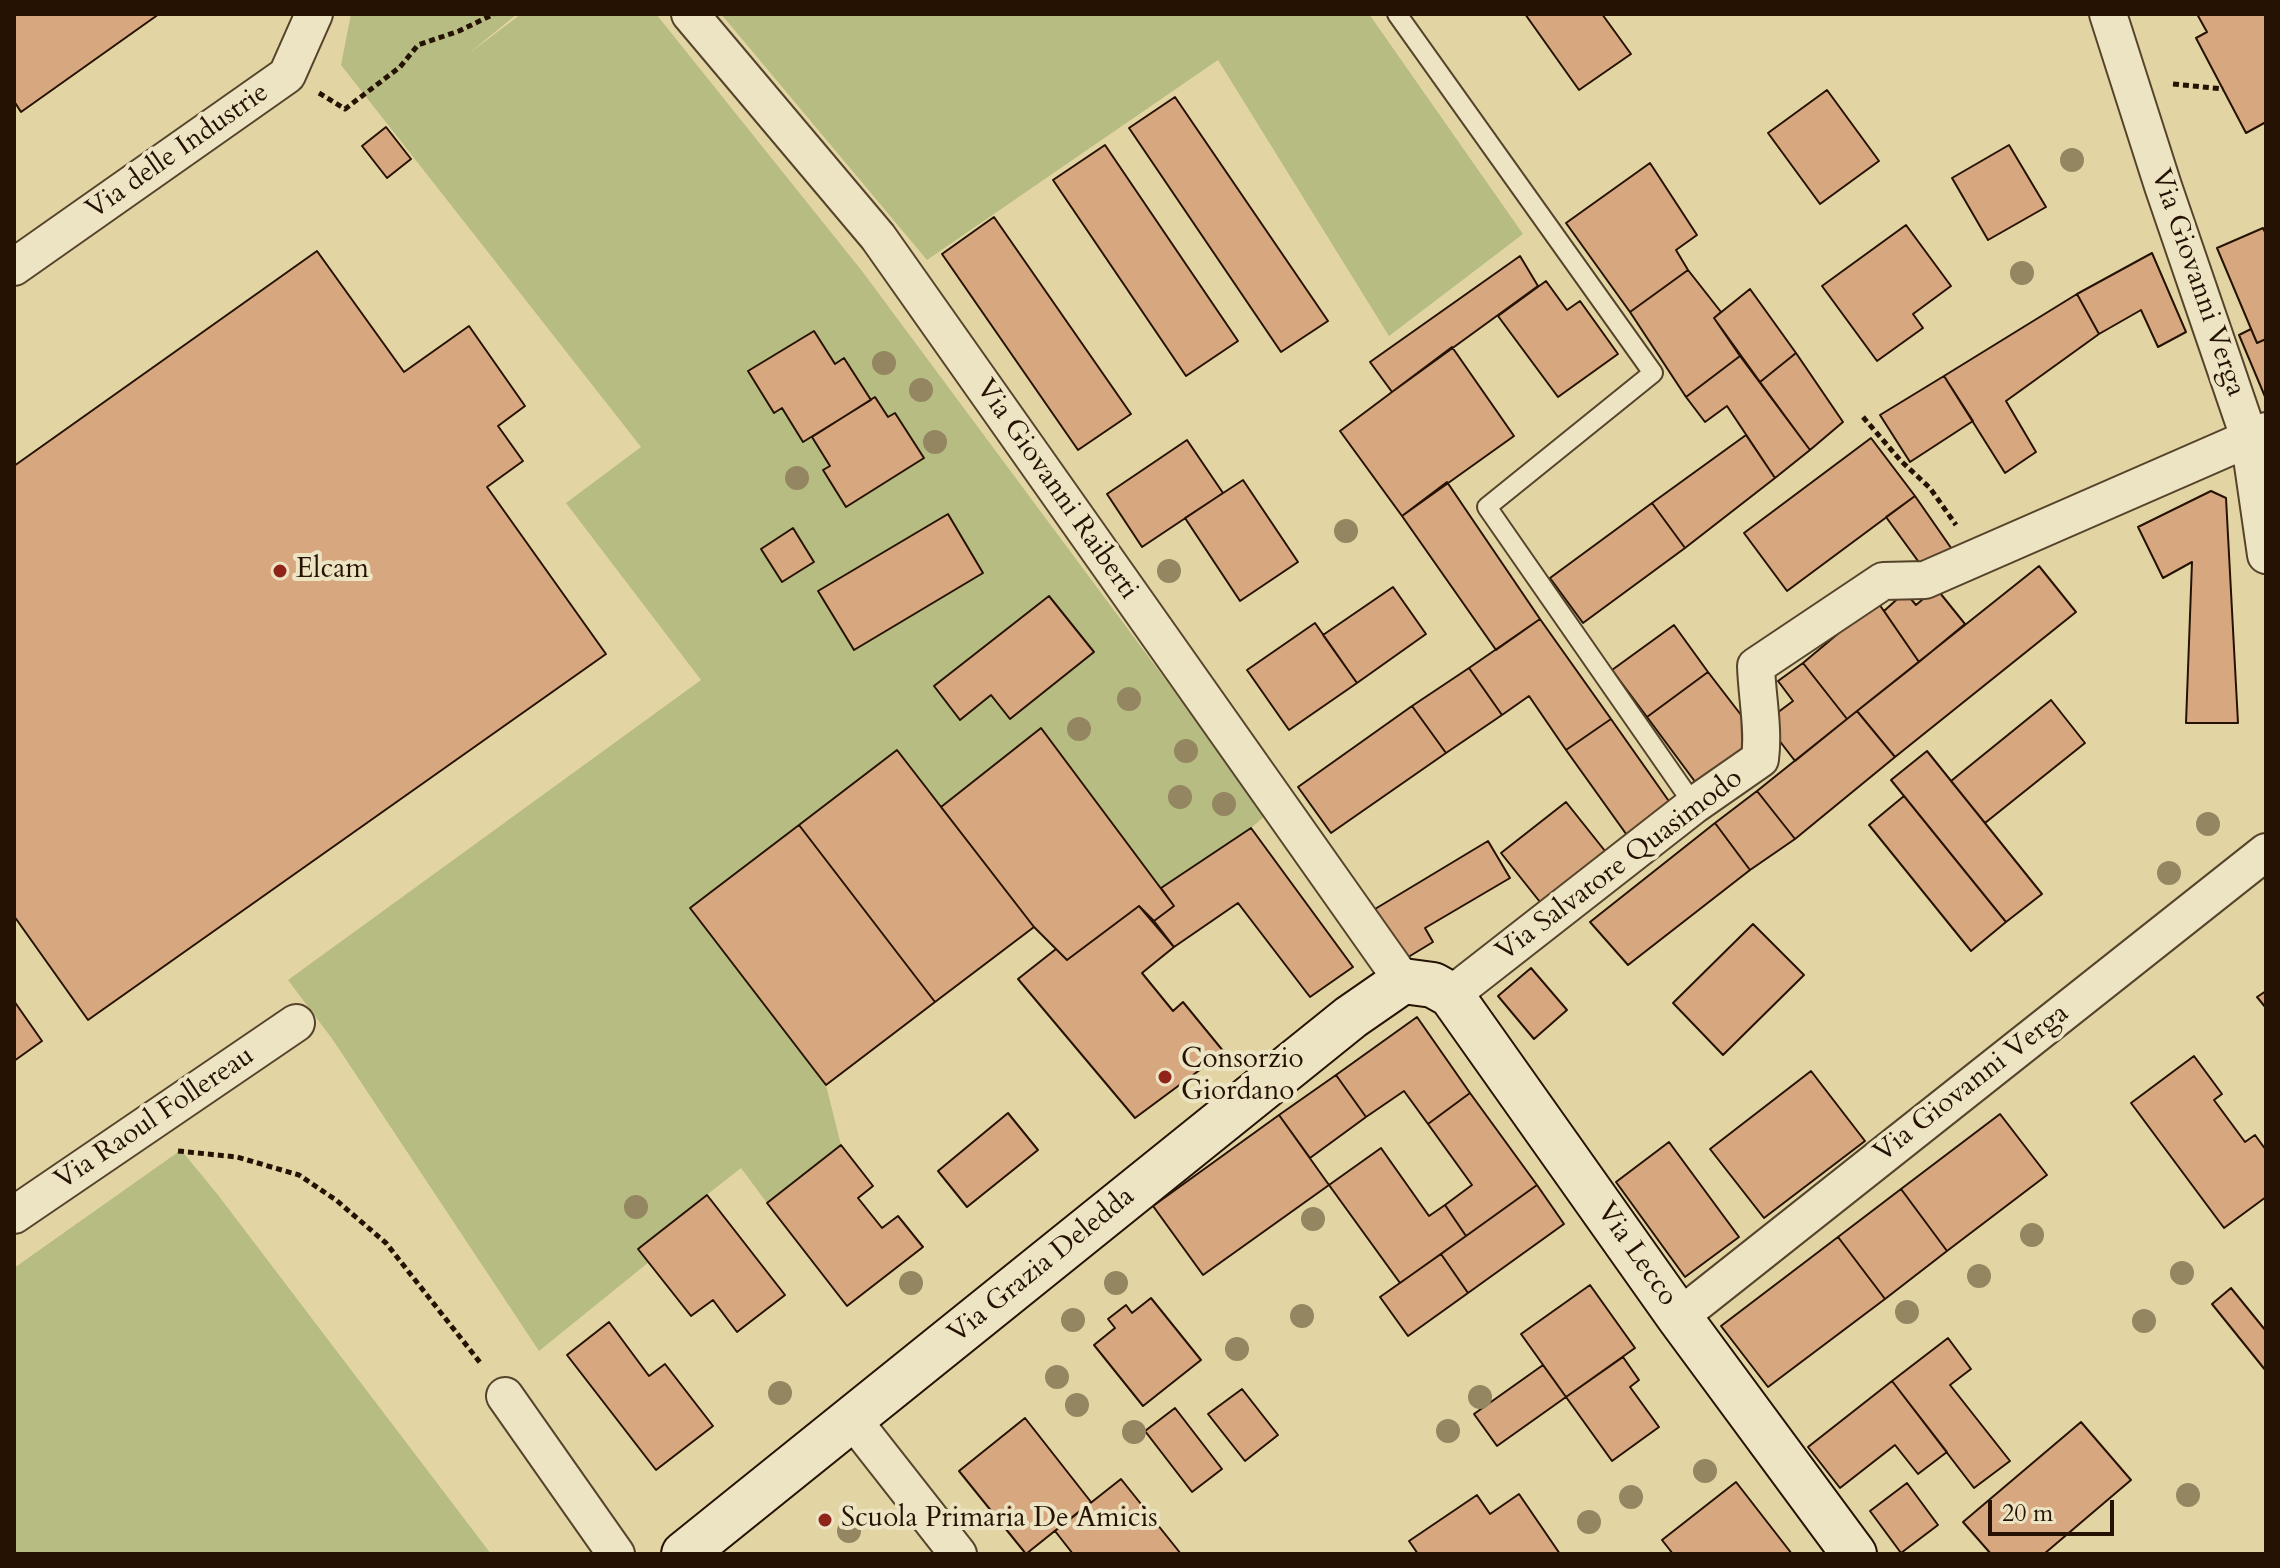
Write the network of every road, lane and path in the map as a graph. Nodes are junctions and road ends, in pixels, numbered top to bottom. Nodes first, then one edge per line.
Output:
1 (314, 14) edge
2 (494, 14) edge
3 (690, 14) edge
4 (1397, 14) edge
5 (2108, 14) edge
6 (287, 75) junction
7 (2223, 89) dead end
8 (2134, 94) junction
9 (14, 267) edge
10 (1863, 417) dead end
11 (2258, 434) edge
12 (2266, 555) edge
13 (1979, 558) junction
14 (1694, 805) junction
15 (2266, 852) edge
16 (1403, 981) junction
17 (1451, 995) junction
18 (296, 1023) dead end
19 (109, 1151) junction
20 (14, 1215) edge
21 (1679, 1317) junction
22 (505, 1396) joint
23 (852, 1419) junction
24 (616, 1554) edge
25 (684, 1554) edge
26 (958, 1554) edge
27 (1854, 1554) edge

1 - 6 street, Via delle Industrie
2 - 6 path
3 - 16 street, Via Giovanni Raiberti
4 - 14 lane
5 - 8 street, Via Giovanni Verga
6 - 9 street, Via delle Industrie
7 - 8 path
8 - 11 street, Via Giovanni Verga
10 - 13 path
11 - 12 street, Via Giovanni Verga
11 - 13 street, Via Salvatore Quasimodo
13 - 14 street, Via Salvatore Quasimodo
14 - 17 street, Via Salvatore Quasimodo
15 - 21 street, Via Giovanni Verga
16 - 17 street
16 - 23 street, Via Grazia Deledda
17 - 21 street, Via Lecco
18 - 19 street, Via Raoul Follereau
19 - 20 street, Via Raoul Follereau
19 - 22 path
21 - 27 street, Via Lecco
22 - 24 street
23 - 25 street, Via Grazia Deledda
23 - 26 street

